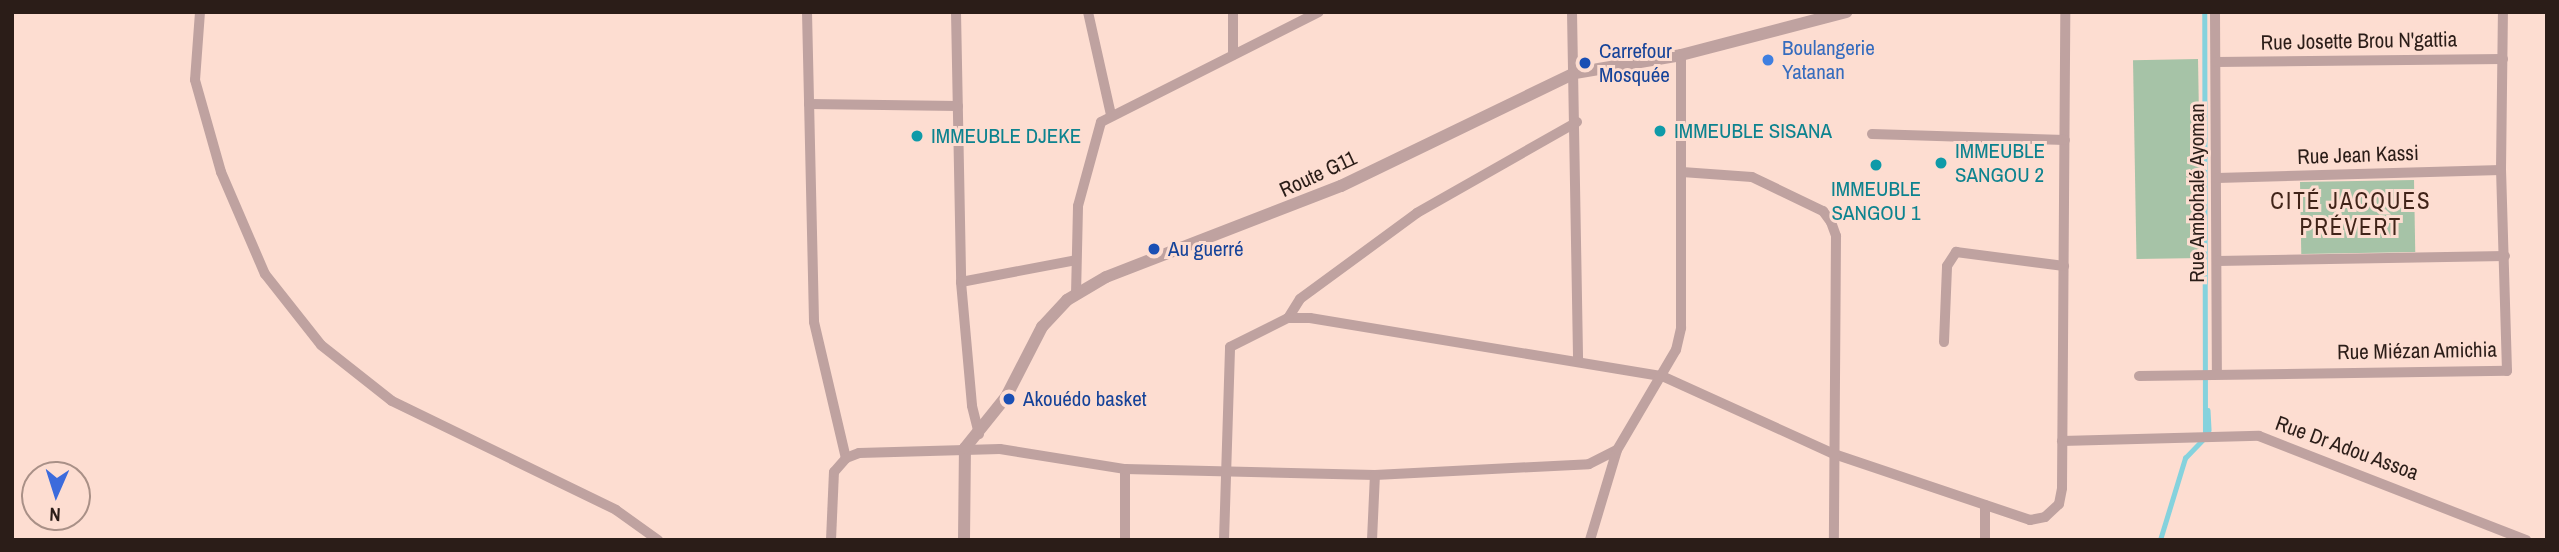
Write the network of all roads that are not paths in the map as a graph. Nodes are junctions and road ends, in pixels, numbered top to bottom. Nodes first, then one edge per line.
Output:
1 (200, 12) edge
2 (807, 12) edge
3 (956, 12) edge
4 (1088, 12) edge
5 (1233, 12) edge
6 (1319, 12) edge
7 (1572, 12) edge
8 (1846, 12) edge
9 (2065, 12) edge
10 (2215, 12) edge
11 (2504, 12) edge
12 (1681, 54) junction
13 (1233, 55) junction
14 (2503, 59) junction
15 (2216, 62) junction
16 (1575, 73) junction
17 (809, 104) junction
18 (958, 106) junction
19 (1111, 115) junction
20 (1577, 122) junction
21 (1872, 134) dead end
22 (2065, 140) junction
23 (2501, 170) junction
24 (1682, 172) junction
25 (2217, 178) junction
26 (2505, 256) junction
27 (1076, 260) junction
28 (2217, 261) junction
29 (2064, 266) junction
30 (961, 282) junction
31 (1076, 295) junction
32 (1288, 318) junction
33 (1944, 342) dead end
34 (1578, 359) junction
35 (2217, 373) junction
36 (1662, 376) junction
37 (2139, 376) dead end
38 (979, 434) junction
39 (2062, 441) junction
40 (965, 448) junction
41 (1617, 450) junction
42 (1834, 454) junction
43 (846, 458) junction
44 (1125, 469) junction
45 (1227, 473) junction
46 (1375, 475) junction
47 (1985, 505) junction
48 (658, 540) edge
49 (831, 540) edge
50 (964, 540) edge
51 (1125, 540) edge
52 (1224, 540) edge
53 (1372, 540) edge
54 (1590, 540) edge
55 (1834, 540) edge
56 (1985, 540) edge
57 (2526, 540) edge

1 - 48 street
2 - 17 street
3 - 18 street
4 - 19 street
5 - 13 street
6 - 13 street
7 - 16 street
8 - 12 street, Route G11
9 - 22 street
10 - 15 street, Rue Ambohalé Ayoman
11 - 14 street, Rue Miézan Amichia
12 - 16 street, Route G11
12 - 24 street
13 - 19 street
14 - 15 street, Rue Josette Brou N'gattia
14 - 23 street, Rue Miézan Amichia
15 - 25 street, Rue Ambohalé Ayoman
16 - 20 street
16 - 31 street, Route G11
17 - 18 street
17 - 43 street
18 - 30 street
19 - 27 street
20 - 32 street
20 - 34 street
21 - 22 street
22 - 29 street
23 - 25 street, Rue Jean Kassi
23 - 26 street, Rue Miézan Amichia
24 - 36 street
24 - 42 street
25 - 28 street, Rue Ambohalé Ayoman
26 - 28 street
26 - 35 street, Rue Miézan Amichia
27 - 30 street
27 - 31 street
28 - 35 street, Rue Ambohalé Ayoman
29 - 33 street
29 - 39 street
30 - 38 street
31 - 38 street, Route G11
32 - 34 street
32 - 45 street
34 - 36 street
35 - 37 street, Rue Miézan Amichia
36 - 41 street
36 - 42 street
38 - 40 street, Route G11
39 - 47 street
39 - 57 street, Rue Dr Adou Assoa
40 - 43 street
40 - 44 street
40 - 50 street
41 - 46 street
41 - 54 street
42 - 47 street
42 - 55 street
43 - 49 street
44 - 45 street
44 - 51 street
45 - 46 street
45 - 52 street
46 - 53 street
47 - 56 street

